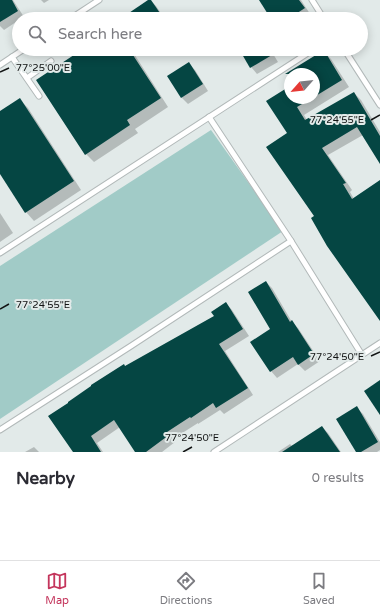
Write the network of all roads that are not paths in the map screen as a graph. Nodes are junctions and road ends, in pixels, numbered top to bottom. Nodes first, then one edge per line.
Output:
1 (99, 0) edge
2 (312, 0) edge
3 (81, 12) edge
4 (320, 12) edge
5 (303, 56) edge
6 (348, 56) edge
7 (12, 57) joint
8 (51, 61) dead end
9 (0, 65) edge
10 (27, 78) junction
11 (39, 96) dead end
12 (380, 105) edge
13 (209, 117) junction
14 (291, 241) junction
15 (0, 253) edge
16 (380, 343) edge
17 (362, 355) junction
18 (0, 430) edge
19 (214, 452) edge

1 - 3 lane
2 - 4 lane
5 - 13 lane
6 - 12 lane
7 - 9 lane
7 - 10 lane
8 - 10 lane
10 - 11 lane
13 - 14 lane
13 - 15 lane
14 - 17 lane
14 - 18 lane
16 - 17 lane
17 - 19 lane

